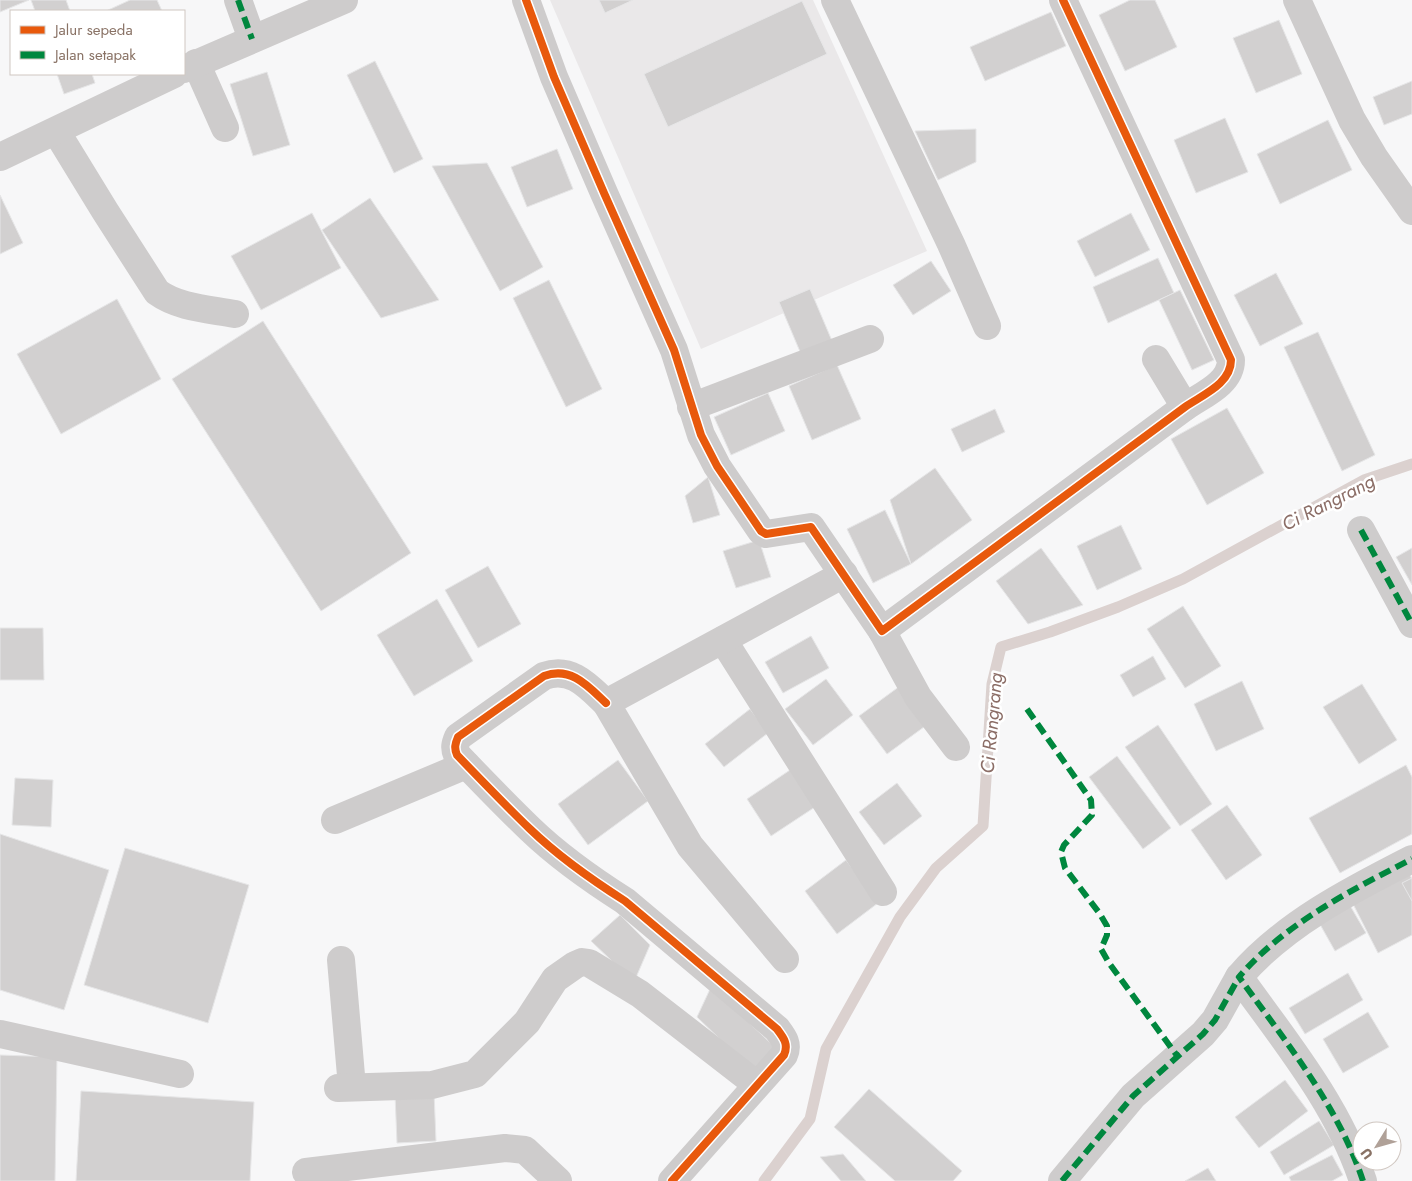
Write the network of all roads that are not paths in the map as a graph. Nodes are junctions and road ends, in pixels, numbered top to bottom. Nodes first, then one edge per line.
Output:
1 (238, 0) edge
2 (344, 0) edge
3 (526, 0) edge
4 (834, 0) edge
5 (1063, 0) edge
6 (1297, 0) edge
7 (252, 39) junction
8 (185, 69) edge
9 (173, 75) edge
10 (225, 128) dead end
11 (56, 131) junction
12 (0, 157) edge
13 (1409, 200) edge
14 (234, 314) dead end
15 (987, 326) dead end
16 (870, 340) dead end
17 (1156, 359) dead end
18 (691, 407) junction
19 (1185, 407) junction
20 (1361, 530) dead end
21 (844, 574) junction
22 (1412, 624) edge
23 (882, 631) junction
24 (723, 640) junction
25 (606, 703) junction
26 (956, 747) dead end
27 (466, 765) junction
28 (335, 820) dead end
29 (1412, 859) edge
30 (883, 892) dead end
31 (785, 959) dead end
32 (341, 960) dead end
33 (1239, 977) junction
34 (0, 1034) edge
35 (180, 1074) dead end
36 (756, 1084) junction
37 (306, 1172) dead end
38 (558, 1181) edge
39 (672, 1181) edge
40 (1062, 1181) edge
41 (1364, 1181) edge

1 - 7 street
2 - 7 street
3 - 18 street
4 - 15 street
5 - 19 street
6 - 13 street
7 - 8 street
8 - 10 street
9 - 11 street
11 - 12 street
11 - 14 street
16 - 18 street
17 - 19 street
18 - 21 street
19 - 23 street
20 - 22 street
21 - 23 street
21 - 24 street
23 - 26 street
24 - 25 street
24 - 30 street
25 - 27 street
25 - 31 street
27 - 28 street
27 - 36 street
29 - 33 street
32 - 36 street
33 - 40 street
33 - 41 street
34 - 35 street
36 - 39 street
37 - 38 street

